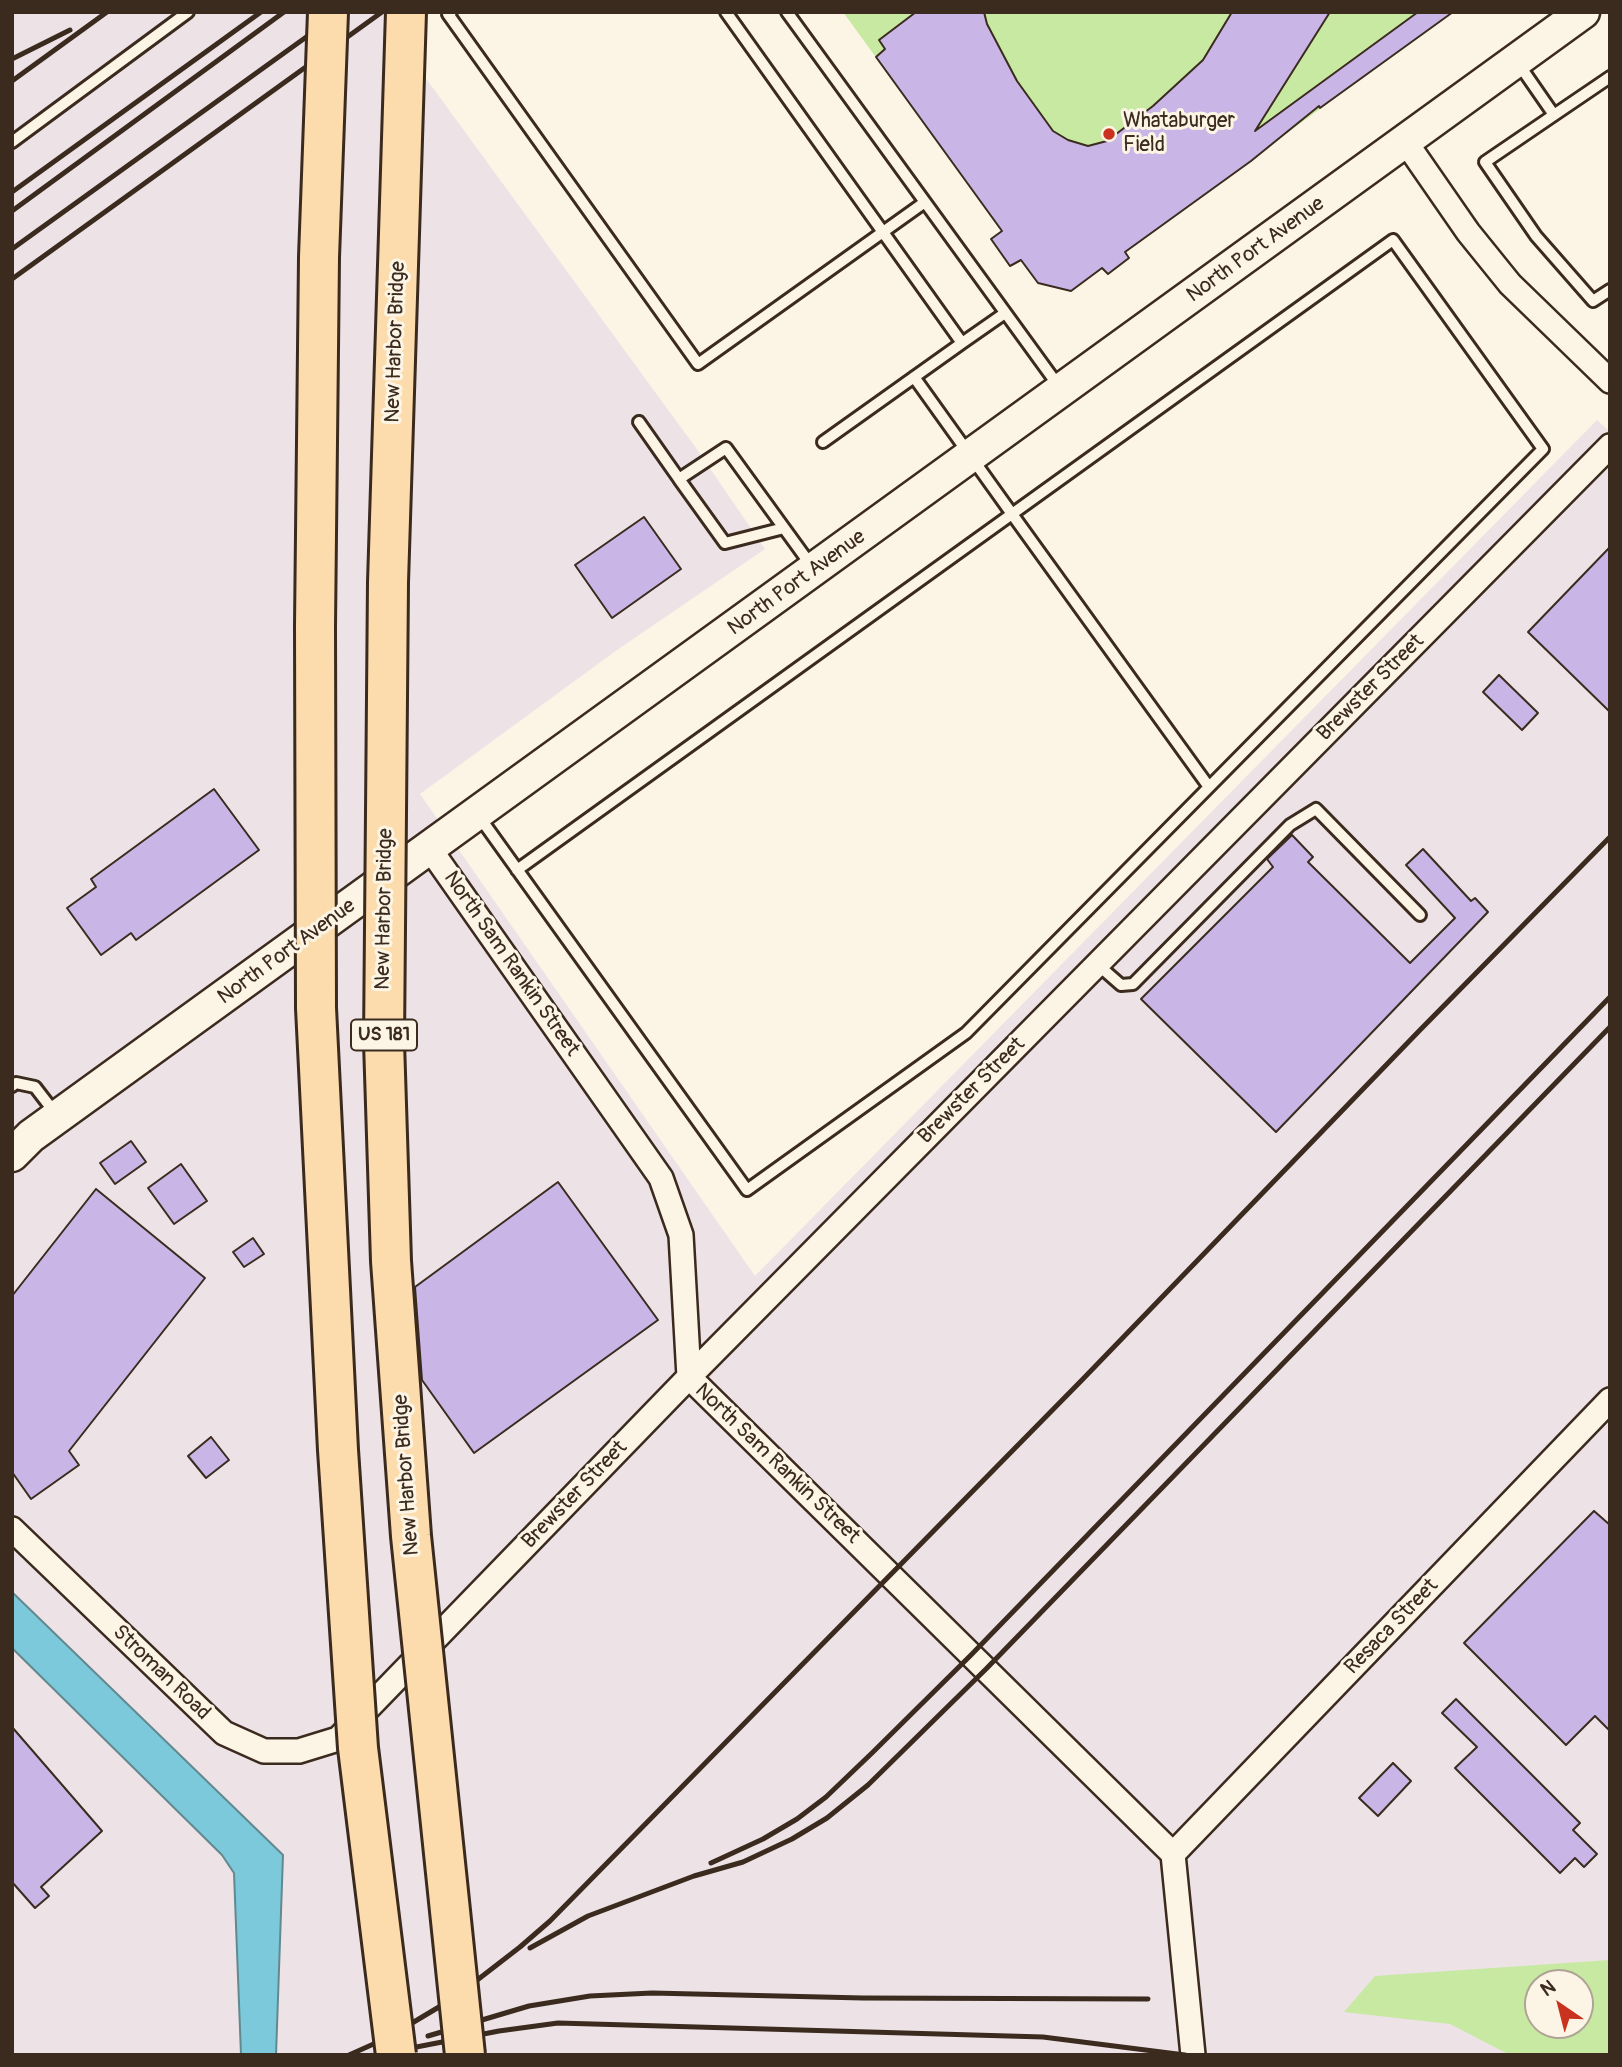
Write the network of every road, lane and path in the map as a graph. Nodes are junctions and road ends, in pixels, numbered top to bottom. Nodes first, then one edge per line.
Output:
1 (188, 12) edge
2 (328, 12) edge
3 (406, 12) edge
4 (452, 12) edge
5 (726, 12) edge
6 (787, 12) edge
7 (1584, 12) edge
8 (1517, 60) junction
9 (1610, 77) edge
10 (1554, 115) junction
11 (1405, 141) junction
12 (12, 142) edge
13 (925, 202) junction
14 (883, 232) junction
15 (1610, 290) edge
16 (1005, 313) junction
17 (962, 343) junction
18 (914, 377) junction
19 (1610, 381) edge
20 (1062, 391) junction
21 (639, 422) dead end
22 (823, 442) dead end
23 (1610, 446) edge
24 (971, 456) junction
25 (679, 479) junction
26 (1012, 514) junction
27 (784, 528) junction
28 (814, 570) junction
29 (1209, 787) junction
30 (478, 815) junction
31 (430, 849) junction
32 (517, 870) junction
33 (1420, 915) dead end
34 (1097, 964) junction
35 (12, 1086) edge
36 (58, 1117) junction
37 (12, 1155) edge
38 (689, 1377) junction
39 (1610, 1400) edge
40 (12, 1529) edge
41 (338, 1739) joint
42 (1173, 1854) junction
43 (396, 2055) edge
44 (465, 2055) edge
45 (1193, 2055) edge

1 - 12 lane
2 - 43 highway, bridge
3 - 44 highway, New Harbor Bridge / US 181, bridge
4 - 14 lane
5 - 14 lane
6 - 13 lane
7 - 8 main road, North Port Avenue
8 - 10 lane
8 - 11 main road, North Port Avenue
9 - 10 lane
10 - 15 lane
11 - 19 street
11 - 20 main road, North Port Avenue
13 - 14 lane
13 - 16 lane
14 - 17 lane
16 - 17 lane
16 - 20 lane
17 - 18 lane
18 - 22 lane
18 - 24 lane
20 - 24 main road, North Port Avenue
21 - 25 lane
23 - 34 street, Brewster Street
24 - 26 lane
24 - 28 main road, North Port Avenue
25 - 27 lane
25 - 27 lane
26 - 29 lane
26 - 29 lane
26 - 32 lane
27 - 28 lane
28 - 30 main road, North Port Avenue
29 - 32 lane
30 - 31 main road, North Port Avenue
30 - 32 lane
31 - 36 main road, North Port Avenue
31 - 38 street, North Sam Rankin Street
33 - 34 lane
34 - 38 street, Brewster Street
35 - 36 lane
36 - 37 main road, North Port Avenue
38 - 41 street, Brewster Street
38 - 42 street, North Sam Rankin Street
39 - 42 street, Resaca Street
40 - 41 street, Stroman Road
42 - 45 street

